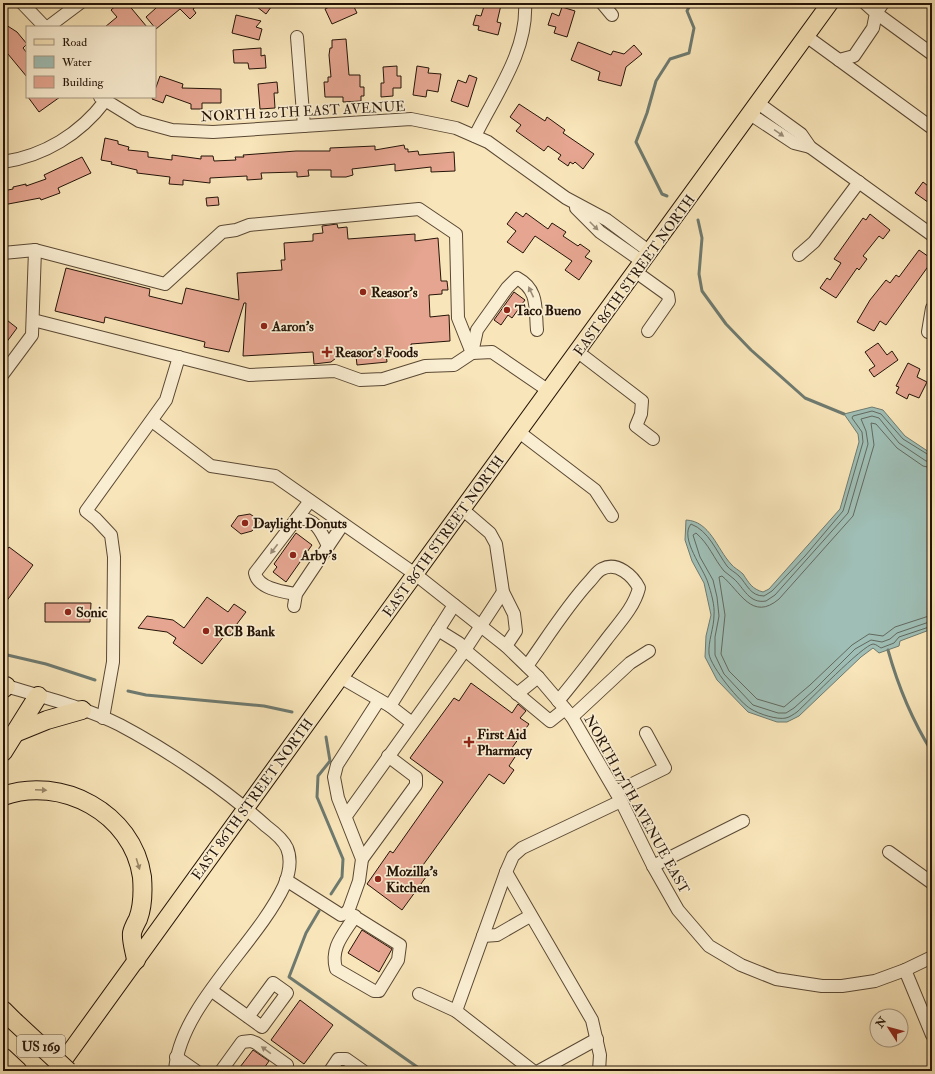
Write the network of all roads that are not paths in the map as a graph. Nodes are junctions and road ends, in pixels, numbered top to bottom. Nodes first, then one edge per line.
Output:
1 (22, 3) edge
2 (80, 3) edge
3 (525, 3) edge
4 (602, 3) edge
5 (830, 3) edge
6 (865, 3) edge
7 (879, 8) edge
8 (612, 15) dead end
9 (45, 26) edge
10 (47, 26) edge
11 (806, 36) junction
12 (297, 37) dead end
13 (932, 54) edge
14 (839, 60) junction
15 (103, 99) edge
16 (754, 108) junction
17 (304, 126) junction
18 (932, 128) edge
19 (475, 136) junction
20 (3, 162) edge
21 (859, 182) junction
22 (932, 235) edge
23 (35, 250) junction
24 (3, 253) edge
25 (799, 255) dead end
26 (643, 262) junction
27 (932, 308) edge
28 (32, 320) junction
29 (537, 330) dead end
30 (648, 331) dead end
31 (928, 332) dead end
32 (578, 352) junction
33 (472, 353) junction
34 (179, 357) junction
35 (3, 374) edge
36 (549, 391) junction
37 (152, 421) junction
38 (519, 432) junction
39 (653, 439) dead end
40 (310, 501) junction
41 (462, 509) junction
42 (612, 516) dead end
43 (297, 518) junction
44 (343, 524) junction
45 (328, 546) junction
46 (414, 574) junction
47 (503, 592) junction
48 (454, 605) junction
49 (480, 625) junction
50 (438, 630) junction
51 (506, 646) junction
52 (465, 650) junction
53 (649, 651) dead end
54 (527, 666) junction
55 (340, 677) junction
56 (538, 677) junction
57 (4, 687) edge
58 (517, 694) junction
59 (38, 696) junction
60 (384, 703) junction
61 (565, 709) junction
62 (82, 710) junction
63 (103, 718) junction
64 (412, 723) junction
65 (646, 732) dead end
66 (15, 733) junction
67 (3, 752) edge
68 (388, 756) junction
69 (3, 796) edge
70 (619, 797) junction
71 (246, 808) junction
72 (346, 816) junction
73 (743, 821) dead end
74 (889, 852) dead end
75 (362, 859) junction
76 (653, 866) junction
77 (506, 872) junction
78 (286, 880) junction
79 (932, 883) edge
80 (351, 914) junction
81 (530, 916) junction
82 (483, 936) junction
83 (932, 957) edge
84 (136, 960) junction
85 (905, 970) junction
86 (212, 991) junction
87 (419, 994) dead end
88 (456, 1012) junction
89 (9, 1015) edge
90 (248, 1017) dead end
91 (932, 1035) edge
92 (597, 1039) junction
93 (176, 1057) junction
94 (3, 1058) edge
95 (284, 1068) edge
96 (18, 1071) edge
97 (56, 1071) edge
98 (68, 1071) edge
99 (175, 1071) edge
100 (196, 1071) edge
101 (221, 1071) edge
102 (330, 1071) edge
103 (364, 1071) edge
104 (533, 1071) edge
105 (539, 1071) edge
106 (599, 1071) edge

1 - 9 street
2 - 10 street
3 - 19 street
4 - 8 street
5 - 11 main road, EAST 86TH STREET NORTH
6 - 7 street
7 - 13 street
7 - 14 street
11 - 14 street
11 - 16 main road, EAST 86TH STREET NORTH
12 - 17 street
14 - 18 street
15 - 17 street, NORTH 120TH EAST AVENUE
15 - 20 street
16 - 21 street
16 - 26 main road, EAST 86TH STREET NORTH
17 - 19 street, NORTH 120TH EAST AVENUE
19 - 26 street, NORTH 120TH EAST AVENUE
21 - 22 street
21 - 25 street
23 - 24 street
23 - 28 street
23 - 33 street
26 - 30 street, NORTH 120TH EAST AVENUE
26 - 32 main road, EAST 86TH STREET NORTH
27 - 31 street
28 - 34 street
28 - 35 street
29 -> 33 street
32 - 36 main road, EAST 86TH STREET NORTH
32 - 39 street
33 - 34 street
33 - 36 street
34 - 37 street
36 - 38 main road, EAST 86TH STREET NORTH
37 - 40 street, NORTH 117TH AVENUE EAST
37 - 63 street
38 - 41 main road, EAST 86TH STREET NORTH
38 - 42 street
40 - 43 street
40 - 44 street, NORTH 117TH AVENUE EAST
41 - 46 main road, EAST 86TH STREET NORTH
41 - 47 street
43 - 45 street
43 -> 45 street
44 - 45 street
44 - 46 street, NORTH 117TH AVENUE EAST
46 - 48 street, NORTH 117TH AVENUE EAST
46 - 55 main road, EAST 86TH STREET NORTH
47 - 49 street
47 - 51 street
48 - 49 street, NORTH 117TH AVENUE EAST
48 - 50 street
49 - 51 street, NORTH 117TH AVENUE EAST
49 - 52 street
50 - 52 street
50 - 60 street
51 - 54 street, NORTH 117TH AVENUE EAST
52 - 58 street
52 - 64 street
53 - 61 street
54 - 56 street, NORTH 117TH AVENUE EAST
54 - 61 street
55 - 60 street
55 - 71 main road, EAST 86TH STREET NORTH
56 - 58 street
56 - 61 street, NORTH 117TH AVENUE EAST
57 - 59 street
58 - 61 street
59 - 62 street
59 - 66 highway
60 - 64 street
60 - 72 street
61 - 70 street, NORTH 117TH AVENUE EAST
62 - 63 street
62 - 66 highway
63 - 71 street
64 - 68 street
65 - 70 street
66 - 67 highway
68 - 72 street
68 - 75 street
69 -> 84 highway
70 - 76 street, NORTH 117TH AVENUE EAST
70 - 77 street
71 - 78 street
71 - 84 main road, EAST 86TH STREET NORTH
72 - 75 street
73 - 76 street
74 - 79 street
75 - 80 street
76 - 85 street, NORTH 117TH AVENUE EAST
77 - 81 street
77 - 82 street
78 - 80 street
78 - 86 street
80 - 80 street
81 - 82 street
81 - 92 street
82 - 88 street
83 - 85 street, NORTH 117TH AVENUE EAST
84 - 97 main road, EAST 86TH STREET NORTH
85 - 91 street
86 - 90 street
86 - 93 street
87 - 88 street
88 - 104 street
89 - 98 highway, US 169, bridge
92 - 105 street
92 - 106 street
93 - 99 street
93 - 100 street
94 - 96 highway, US 169
95 -> 101 street
102 - 103 street

